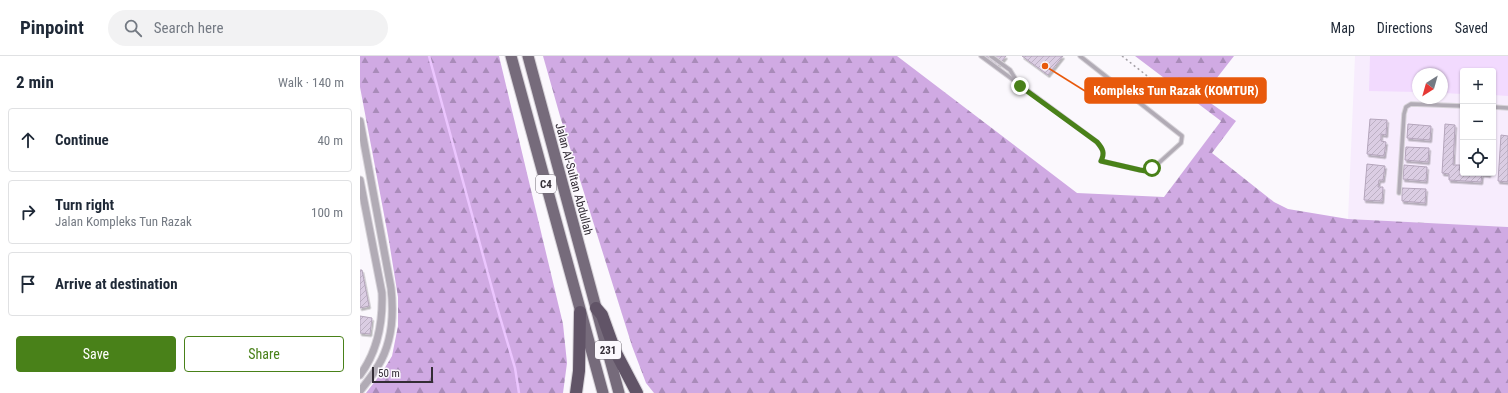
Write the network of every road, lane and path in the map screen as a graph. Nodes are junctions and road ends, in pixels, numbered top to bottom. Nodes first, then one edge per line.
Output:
1 (511, 56) edge
2 (528, 56) edge
3 (981, 56) edge
4 (991, 56) edge
5 (1080, 56) edge
6 (1122, 56) edge
7 (1020, 86) junction
8 (1180, 102) dead end
9 (1460, 106) edge
10 (1496, 107) edge
11 (1508, 108) edge
12 (360, 121) edge
13 (360, 180) edge
14 (372, 186) junction
15 (361, 188) junction
16 (1399, 194) dead end
17 (596, 308) junction
18 (580, 312) junction
19 (360, 375) edge
20 (360, 391) edge
21 (576, 393) edge
22 (603, 393) edge
23 (619, 393) edge
24 (637, 393) edge

1 - 18 main road, C4
2 - 17 main road, Jalan Al-Sultan Abdullah / C4
3 - 7 lane
4 - 7 lane
5 - 7 lane
6 - 8 path
9 - 16 lane
10 - 11 lane
12 - 14 street
13 - 15 street
14 - 15 street
14 - 20 street
15 - 19 street
17 - 23 main road, 231
17 - 24 highway
18 - 21 highway
18 - 22 main road, 231

